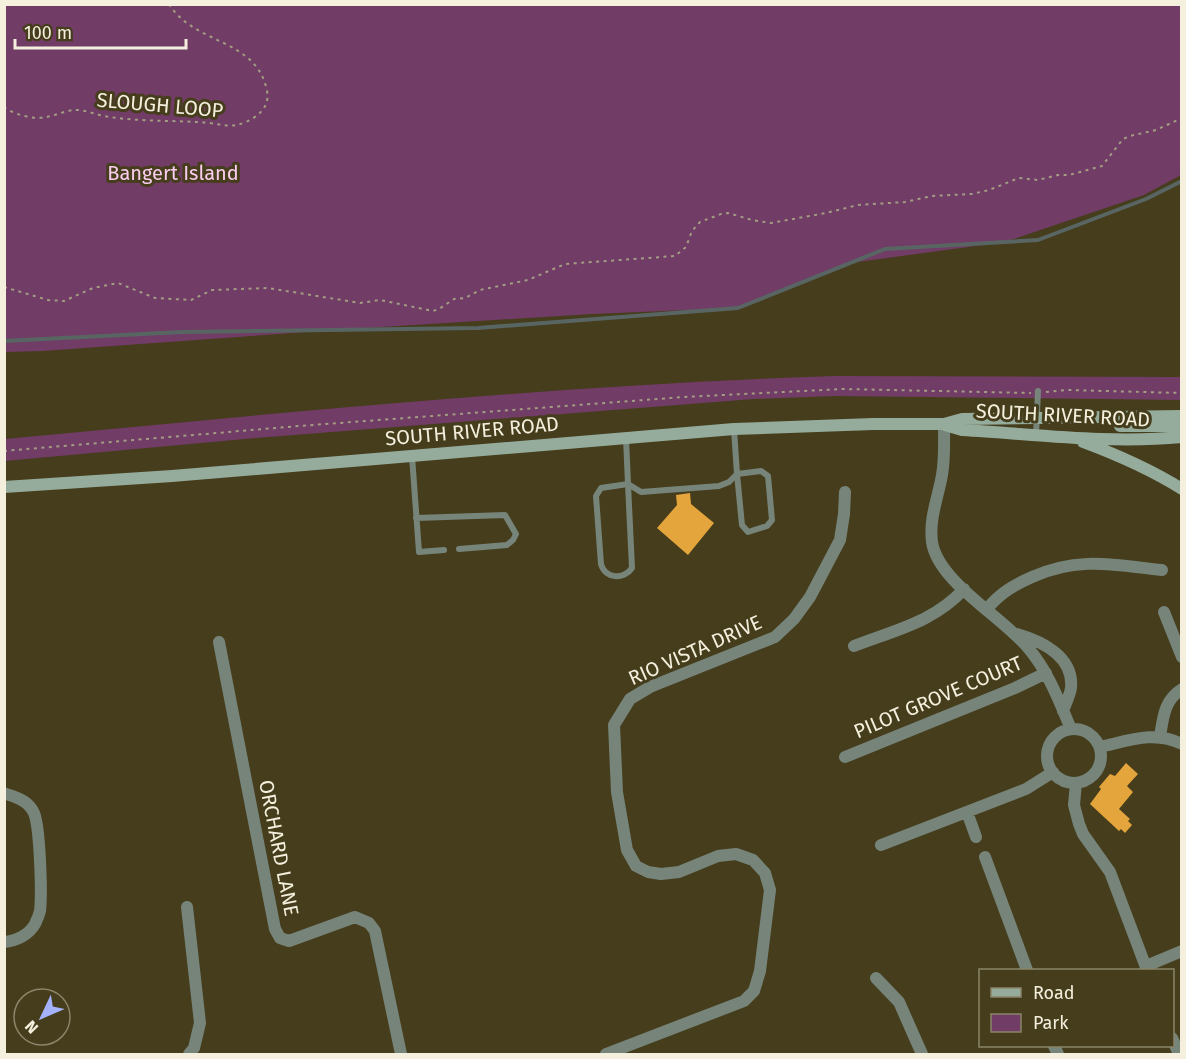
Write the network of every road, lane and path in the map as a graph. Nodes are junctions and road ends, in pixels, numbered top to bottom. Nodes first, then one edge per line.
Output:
1 (169, 4) edge
2 (4, 107) edge
3 (1182, 118) edge
4 (4, 287) edge
5 (1038, 392) junction
6 (1182, 393) edge
7 (1182, 416) edge
8 (1037, 419) junction
9 (944, 424) junction
10 (1182, 426) edge
11 (734, 429) junction
12 (1036, 435) junction
13 (1182, 437) edge
14 (626, 438) junction
15 (1073, 438) junction
16 (4, 451) edge
17 (412, 456) junction
18 (737, 474) junction
19 (628, 484) junction
20 (4, 487) edge
21 (1182, 489) edge
22 (844, 492) dead end
23 (416, 518) junction
24 (459, 549) dead end
25 (444, 550) dead end
26 (1162, 570) dead end
27 (964, 589) junction
28 (987, 609) junction
29 (1164, 612) dead end
30 (1015, 633) junction
31 (219, 642) dead end
32 (854, 646) dead end
33 (1182, 657) edge
34 (1046, 673) junction
35 (1182, 689) edge
36 (1064, 711) junction
37 (1071, 729) junction
38 (1160, 737) junction
39 (1182, 744) edge
40 (1100, 747) junction
41 (845, 757) dead end
42 (1053, 772) junction
43 (1076, 783) junction
44 (4, 794) edge
45 (967, 812) junction
46 (976, 837) dead end
47 (881, 845) dead end
48 (985, 857) dead end
49 (187, 907) dead end
50 (4, 942) edge
51 (1182, 951) edge
52 (1146, 968) edge
53 (1027, 969) edge
54 (876, 978) dead end
55 (192, 1051) edge
56 (205, 1054) edge
57 (401, 1054) edge
58 (606, 1054) edge
59 (922, 1054) edge

1 - 2 path, SLOUGH LOOP
3 - 4 path
5 - 6 path
5 - 8 lane
5 - 16 path
7 - 8 main road, SOUTH RIVER ROAD
8 - 9 main road, SOUTH RIVER ROAD
8 - 10 main road
8 - 12 lane
9 - 11 main road, SOUTH RIVER ROAD
9 - 12 main road, SOUTH RIVER ROAD
9 - 27 street
11 - 14 main road, SOUTH RIVER ROAD
11 - 18 lane
12 - 15 main road, SOUTH RIVER ROAD
13 - 15 main road, SOUTH RIVER ROAD
14 - 17 main road, SOUTH RIVER ROAD
14 - 19 lane
15 - 21 main road
17 - 20 main road, SOUTH RIVER ROAD
17 - 23 lane
18 - 18 lane
18 - 19 lane
19 - 19 lane
22 - 58 street, RIO VISTA DRIVE
23 - 24 lane
23 - 25 lane
26 - 28 street
27 - 28 street
27 - 32 street
28 - 30 street
29 - 33 street
30 - 34 street
30 - 36 street
31 - 57 street, ORCHARD LANE
34 - 36 street
34 - 41 street, PILOT GROVE COURT
35 - 38 street
36 - 37 street
37 - 40 street
37 - 42 street
38 - 39 street
38 - 40 street
40 - 43 street
42 - 43 street
42 - 45 street
43 - 52 street
44 - 50 street
45 - 46 street
45 - 47 street
48 - 53 street
49 - 55 street
51 - 52 street
54 - 59 street
55 - 56 street

